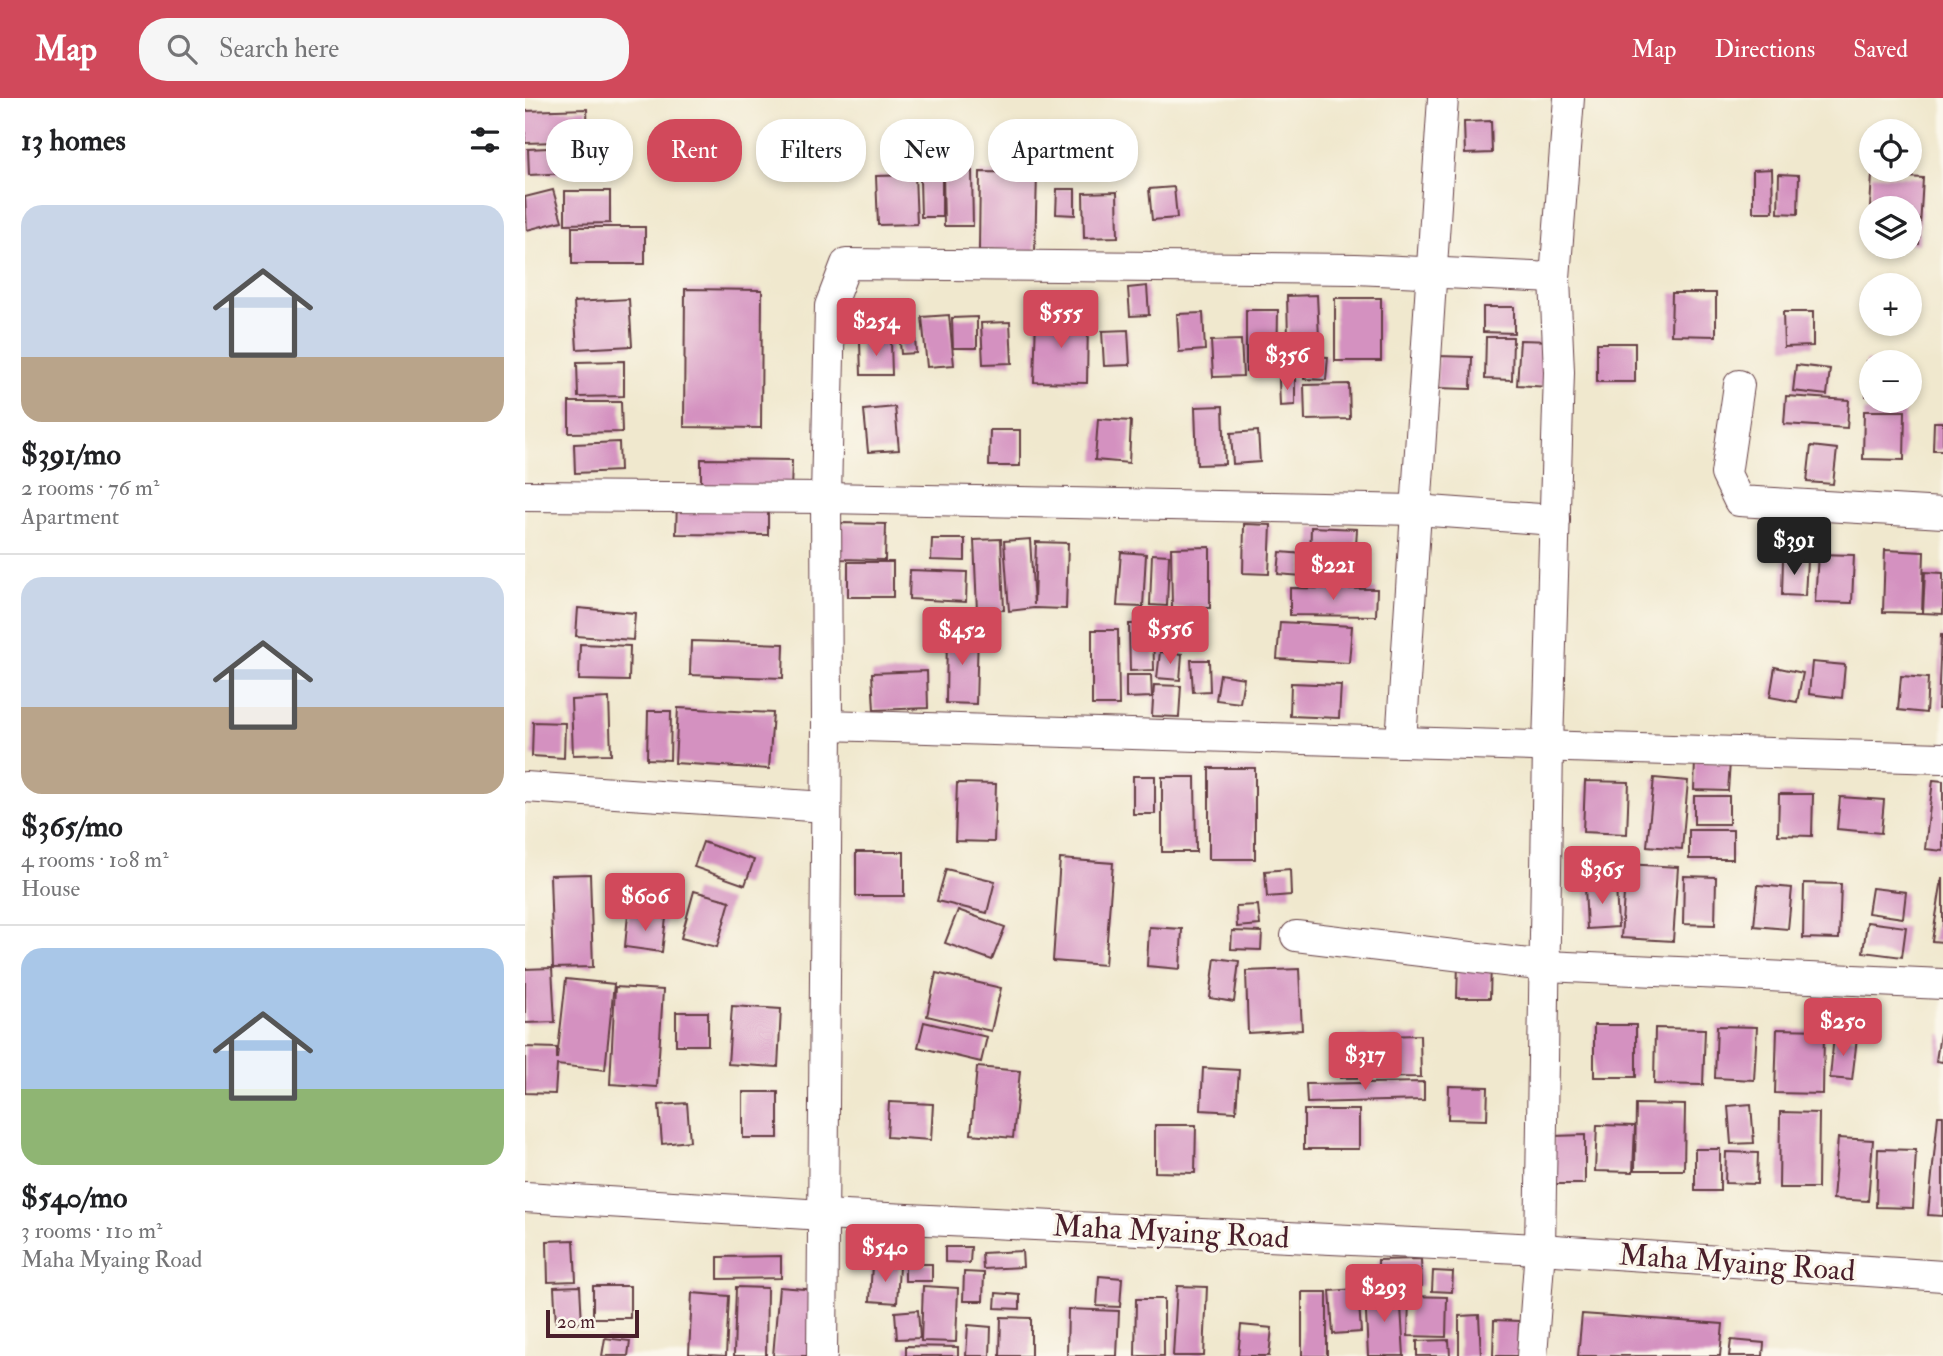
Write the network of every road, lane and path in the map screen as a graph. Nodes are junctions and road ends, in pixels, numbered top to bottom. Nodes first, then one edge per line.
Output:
1 (1443, 98) edge
2 (1569, 98) edge
3 (1431, 273) junction
4 (1555, 278) junction
5 (1739, 385) dead end
6 (525, 496) edge
7 (826, 498) junction
8 (1416, 510) junction
9 (1943, 513) edge
10 (1555, 520) junction
11 (827, 725) junction
12 (1401, 742) junction
13 (1548, 746) junction
14 (1943, 758) edge
15 (525, 787) edge
16 (826, 807) junction
17 (1296, 936) dead end
18 (1546, 967) junction
19 (1943, 984) edge
20 (525, 1197) edge
21 (823, 1215) junction
22 (1540, 1249) junction
23 (1943, 1276) edge
24 (822, 1356) edge
25 (1532, 1356) edge

1 - 3 street
2 - 4 street
3 - 4 street
3 - 7 street
3 - 8 street
4 - 10 street
5 - 9 street
6 - 7 street
7 - 8 street
7 - 11 street
8 - 10 street
8 - 12 street
10 - 13 street
11 - 12 street
11 - 16 street
12 - 13 street
13 - 14 street
13 - 18 street
15 - 16 street
16 - 21 street
17 - 18 street
18 - 19 street
18 - 22 street
20 - 21 street, Maha Myaing Road
21 - 22 street, Maha Myaing Road
21 - 24 street
22 - 23 street, Maha Myaing Road
22 - 25 street

